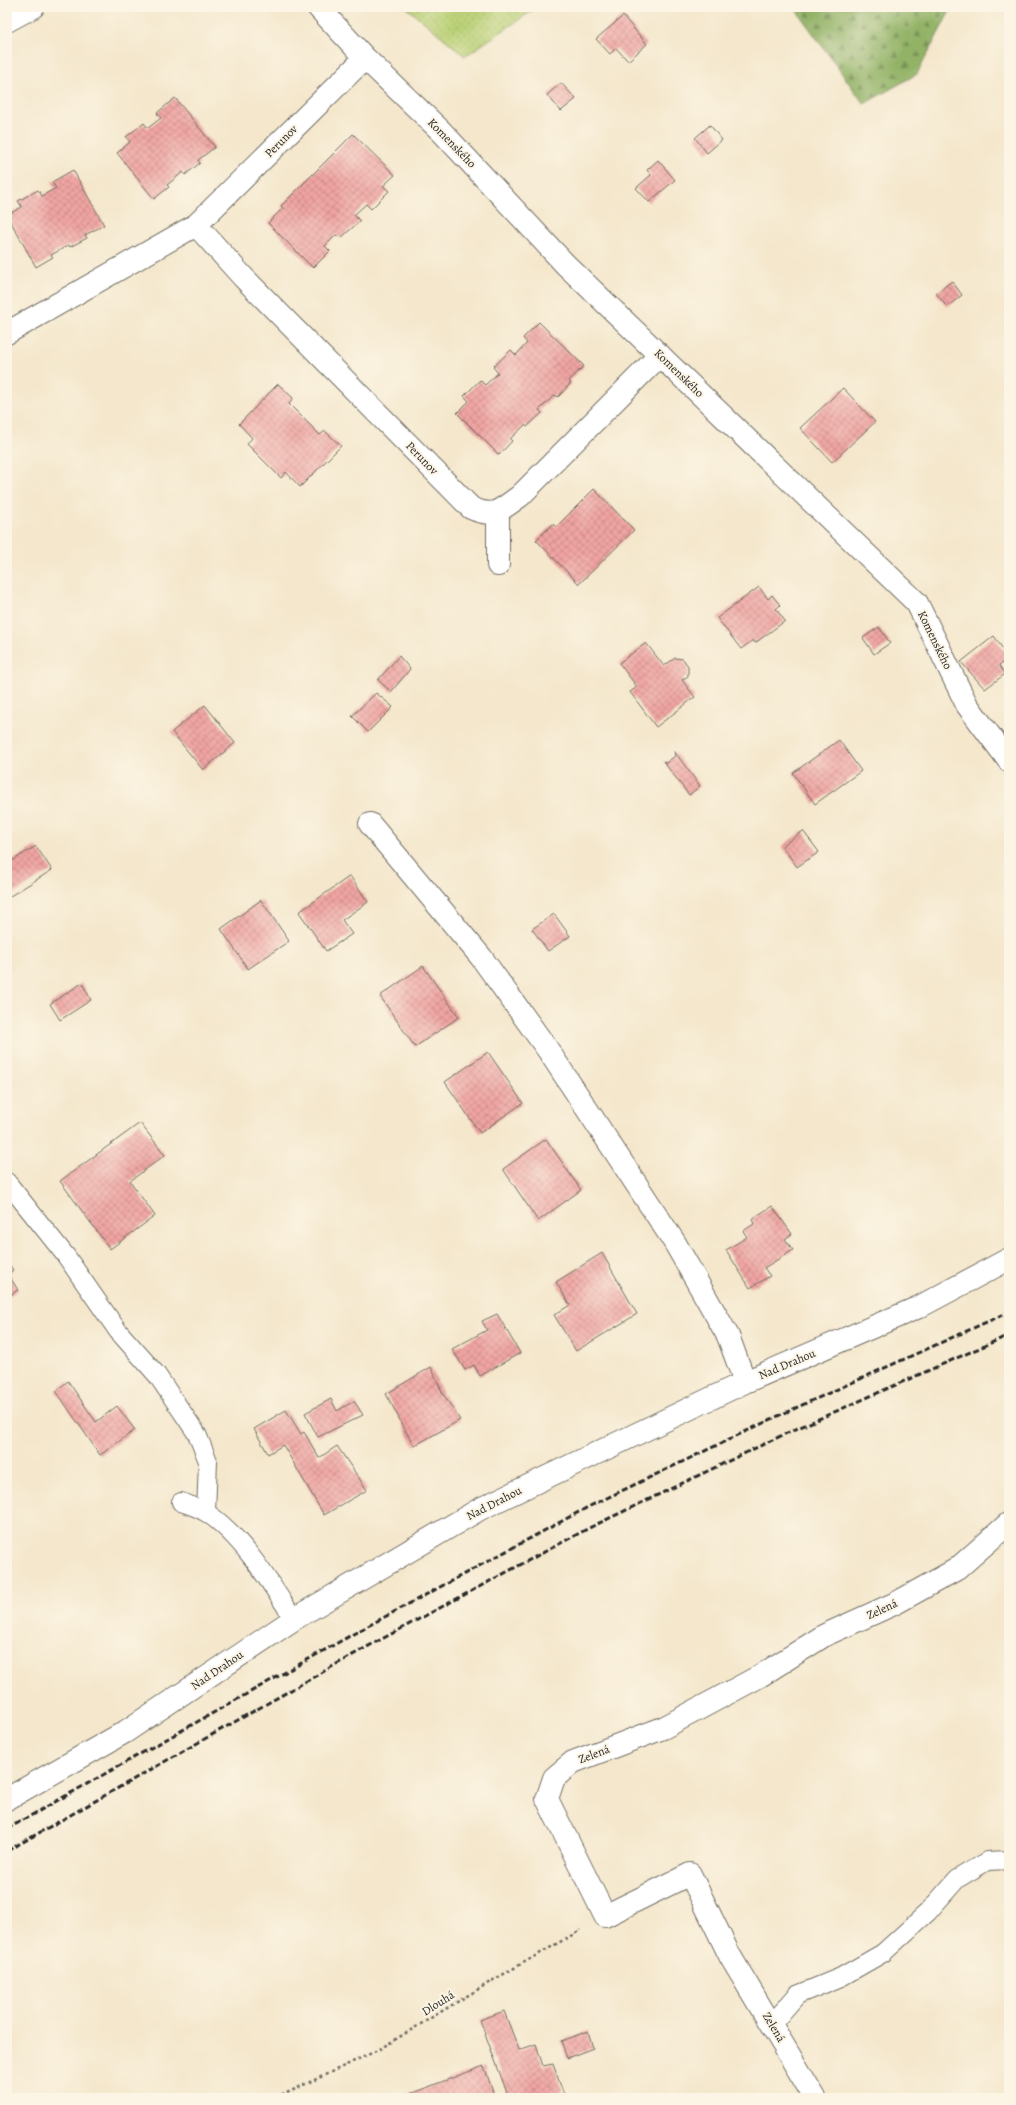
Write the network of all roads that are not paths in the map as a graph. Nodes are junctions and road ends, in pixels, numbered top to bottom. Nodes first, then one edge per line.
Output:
1 (33, 7) edge
2 (318, 7) edge
3 (7, 21) edge
4 (366, 58) junction
5 (196, 225) junction
6 (7, 333) edge
7 (660, 355) junction
8 (498, 511) junction
9 (498, 565) dead end
10 (1009, 761) edge
11 (370, 824) dead end
12 (7, 1182) edge
13 (1009, 1259) edge
14 (745, 1382) junction
15 (181, 1502) dead end
16 (206, 1512) junction
17 (1009, 1523) edge
18 (294, 1619) junction
19 (7, 1799) edge
20 (1009, 1860) edge
21 (772, 2024) junction
22 (815, 2098) edge

1 - 3 street
2 - 4 street, Komenského
4 - 5 street, Perunov
4 - 7 street, Komenského
5 - 6 street, Perunov
5 - 8 street, Perunov
7 - 8 street
7 - 10 street, Komenského
8 - 9 street
11 - 14 street
12 - 16 lane
13 - 14 street, Nad Drahou
14 - 18 street, Nad Drahou
15 - 16 lane
16 - 18 lane
17 - 21 street, Zelená
18 - 19 street, Nad Drahou
20 - 21 lane
21 - 22 street, Zelená

